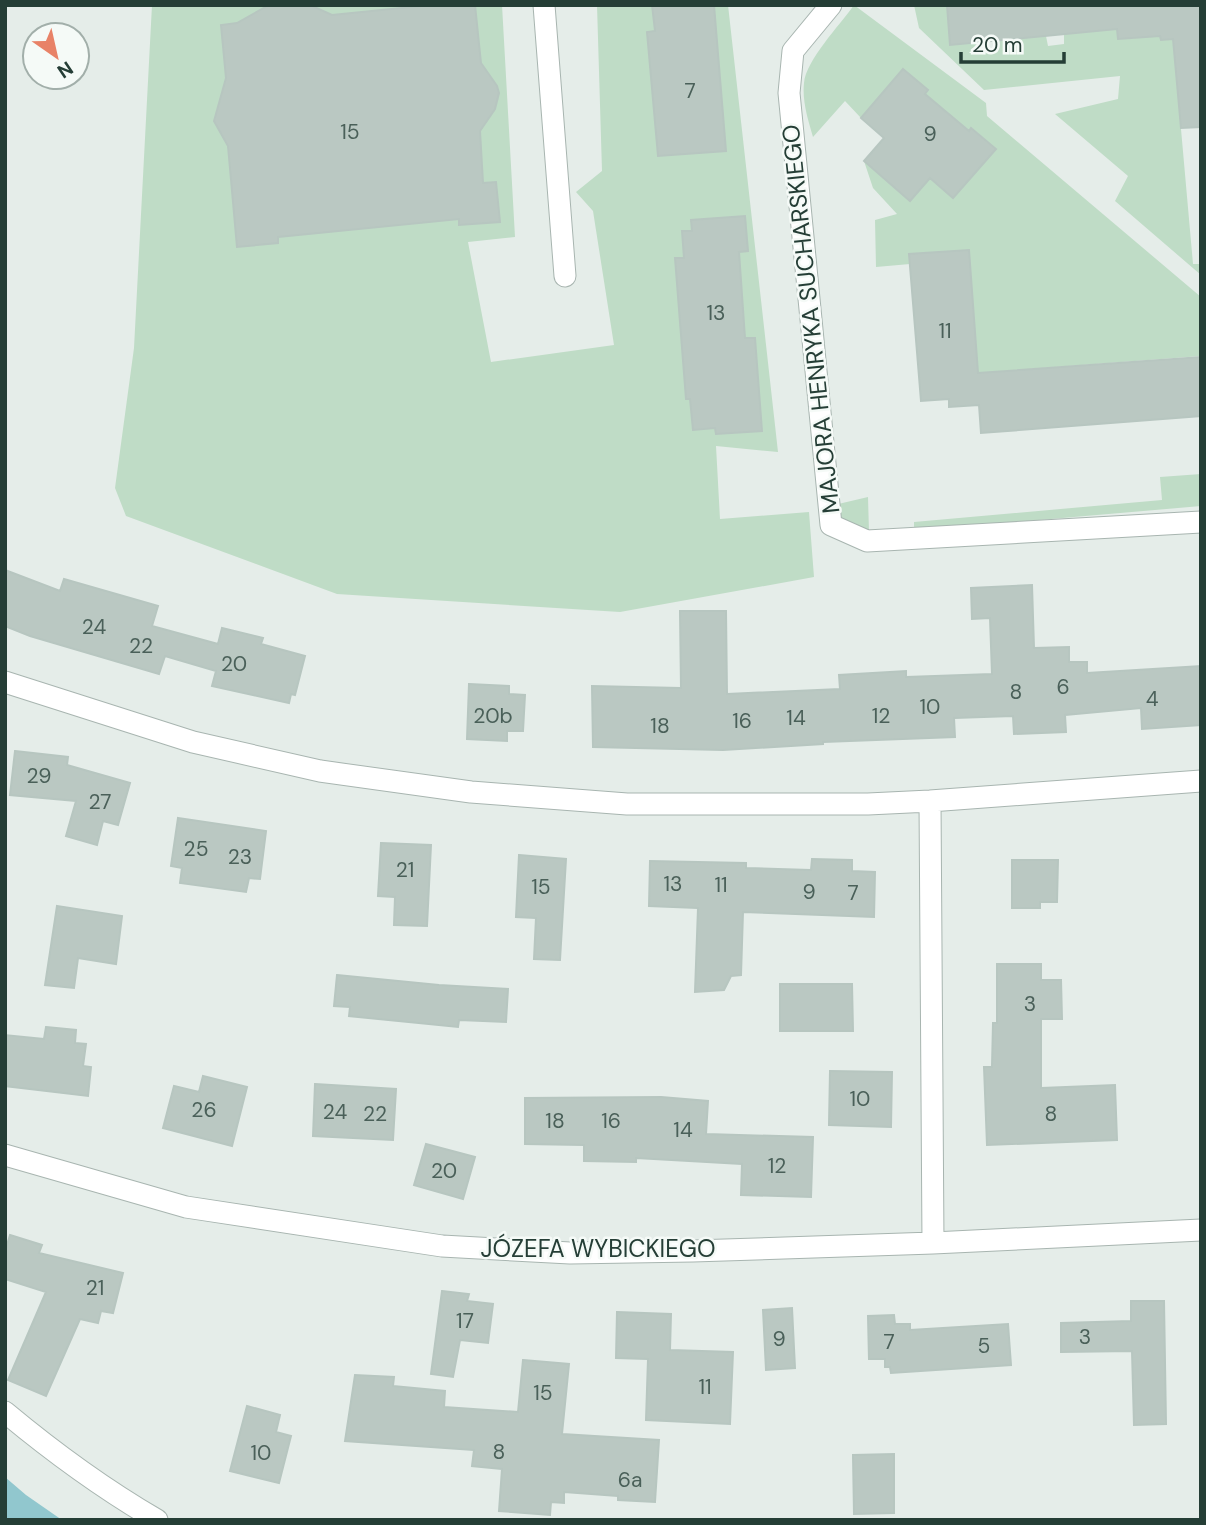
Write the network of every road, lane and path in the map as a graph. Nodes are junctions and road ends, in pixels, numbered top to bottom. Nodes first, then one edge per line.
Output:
1 (544, 5) edge
2 (831, 5) edge
3 (565, 276) dead end
4 (1201, 522) edge
5 (5, 682) edge
6 (1201, 780) edge
7 (930, 801) junction
8 (5, 1155) edge
9 (1201, 1230) edge
10 (933, 1243) junction
11 (5, 1412) edge
12 (157, 1520) edge

1 - 3 street
2 - 4 street, MAJORA HENRYKA SUCHARSKIEGO
5 - 7 street
6 - 7 street
7 - 10 street
8 - 10 street, JÓZEFA WYBICKIEGO
9 - 10 street, JÓZEFA WYBICKIEGO
11 - 12 street

